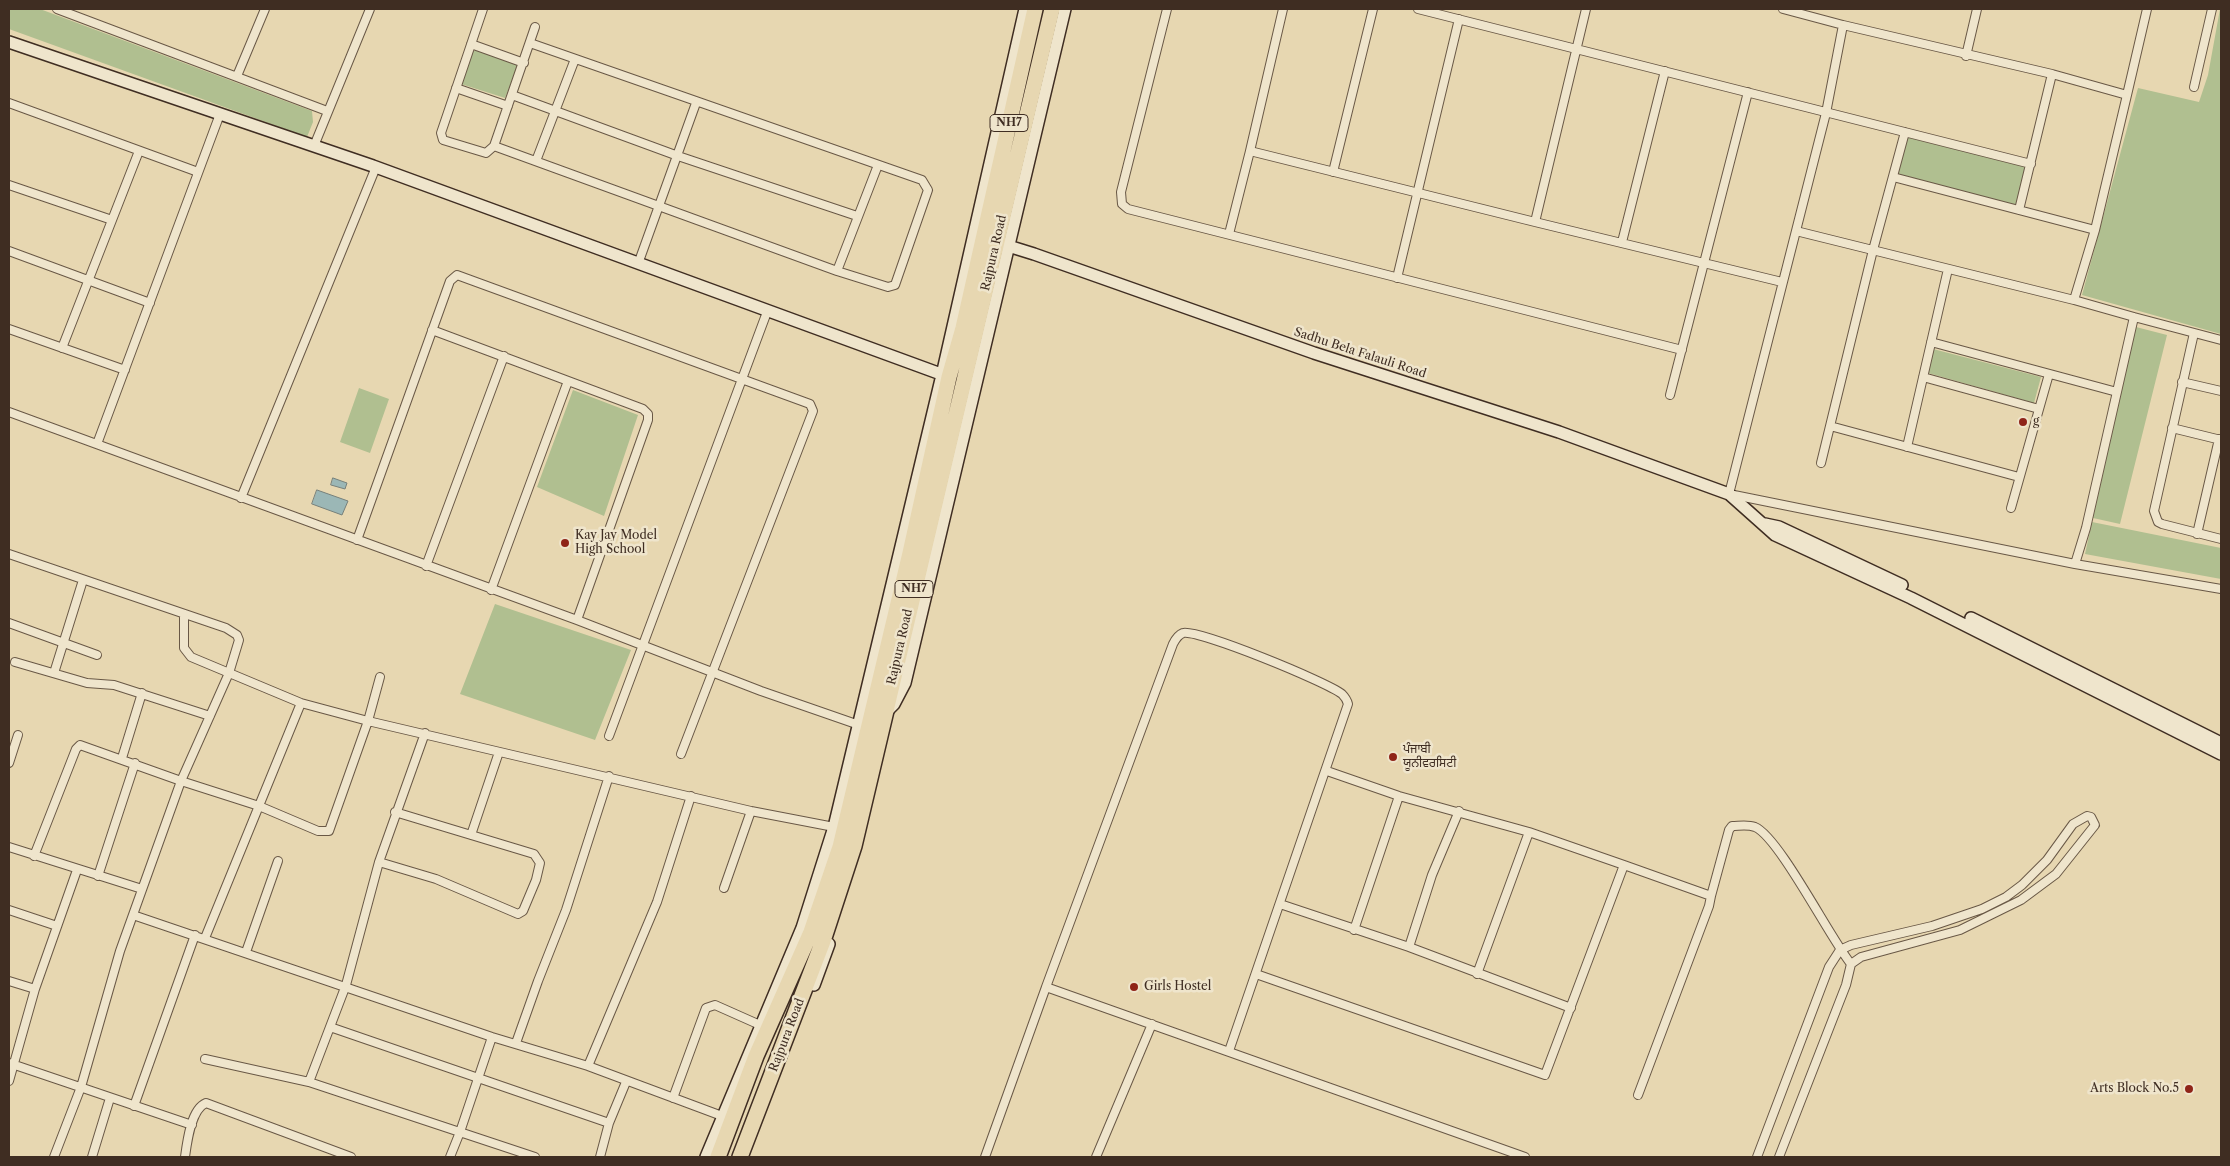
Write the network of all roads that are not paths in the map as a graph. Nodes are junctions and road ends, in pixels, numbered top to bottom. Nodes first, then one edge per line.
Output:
1 (57, 9) edge
2 (265, 9) edge
3 (370, 9) edge
4 (483, 9) edge
5 (1025, 9) edge
6 (1035, 9) edge
7 (1052, 9) edge
8 (1065, 9) edge
9 (1167, 9) edge
10 (1283, 9) edge
11 (1373, 9) edge
12 (1418, 9) edge
13 (1586, 9) edge
14 (1783, 9) edge
15 (1977, 9) edge
16 (2147, 9) edge
17 (2212, 9) edge
18 (1460, 20) junction
19 (1843, 25) junction
20 (535, 27) dead end
21 (9, 42) edge
22 (530, 43) junction
23 (471, 44) junction
24 (1577, 48) junction
25 (1966, 56) junction
26 (575, 59) junction
27 (524, 63) junction
28 (1665, 71) junction
29 (2052, 74) junction
30 (237, 76) junction
31 (2194, 87) dead end
32 (456, 88) junction
33 (1748, 92) junction
34 (512, 95) junction
35 (2127, 95) junction
36 (9, 103) edge
37 (696, 103) junction
38 (508, 106) junction
39 (327, 111) junction
40 (555, 111) junction
41 (1826, 113) junction
42 (220, 114) junction
43 (1905, 132) junction
44 (314, 146) junction
45 (494, 146) junction
46 (1250, 150) junction
47 (139, 151) junction
48 (678, 156) junction
49 (536, 162) junction
50 (2031, 164) junction
51 (878, 165) junction
52 (376, 167) junction
53 (198, 172) junction
54 (1333, 172) junction
55 (1893, 177) junction
56 (9, 185) edge
57 (1417, 193) junction
58 (660, 206) junction
59 (2019, 210) junction
60 (857, 216) junction
61 (112, 220) junction
62 (1535, 222) junction
63 (2095, 230) junction
64 (1796, 231) junction
65 (1229, 234) junction
66 (996, 242) junction
67 (1622, 242) junction
68 (1873, 250) junction
69 (9, 251) edge
70 (638, 264) junction
71 (1704, 264) junction
72 (1948, 269) junction
73 (837, 271) junction
74 (1397, 278) junction
75 (88, 280) junction
76 (1782, 282) junction
77 (2074, 300) junction
78 (150, 302) junction
79 (767, 312) junction
80 (2134, 317) junction
81 (9, 329) edge
82 (432, 330) junction
83 (2194, 333) junction
84 (2221, 340) edge
85 (1931, 342) junction
86 (62, 348) junction
87 (1682, 350) junction
88 (504, 356) junction
89 (125, 370) junction
90 (2049, 374) junction
91 (1923, 377) junction
92 (742, 378) junction
93 (951, 378) junction
94 (568, 381) junction
95 (2182, 382) junction
96 (2221, 391) edge
97 (2117, 392) junction
98 (1670, 395) dead end
99 (2038, 409) junction
100 (9, 412) edge
101 (1830, 426) junction
102 (2172, 428) junction
103 (2220, 440) edge
104 (97, 444) junction
105 (1907, 447) junction
106 (1821, 463) dead end
107 (2019, 477) junction
108 (1729, 494) junction
109 (241, 498) junction
110 (2011, 508) dead end
111 (2198, 534) junction
112 (2221, 539) edge
113 (357, 540) junction
114 (9, 554) edge
115 (1845, 563) junction
116 (2075, 564) junction
117 (426, 566) junction
118 (83, 580) junction
119 (2221, 589) edge
120 (491, 590) junction
121 (184, 614) junction
122 (577, 620) junction
123 (9, 623) edge
124 (64, 644) junction
125 (641, 645) junction
126 (97, 655) dead end
127 (15, 662) dead end
128 (712, 672) junction
129 (54, 673) junction
130 (229, 673) junction
131 (380, 677) dead end
132 (142, 694) junction
133 (300, 703) junction
134 (884, 713) junction
135 (210, 716) junction
136 (368, 721) junction
137 (859, 725) junction
138 (425, 733) junction
139 (18, 735) dead end
140 (609, 736) dead end
141 (2221, 743) edge
142 (499, 752) junction
143 (682, 754) dead end
144 (2221, 754) edge
145 (122, 758) junction
146 (9, 762) edge
147 (134, 763) junction
148 (1327, 771) junction
149 (609, 776) junction
150 (181, 781) junction
151 (691, 796) junction
152 (1399, 796) junction
153 (258, 806) junction
154 (751, 811) junction
155 (1459, 811) junction
156 (395, 812) junction
157 (834, 827) junction
158 (1529, 832) junction
159 (472, 835) junction
160 (9, 847) edge
161 (34, 856) junction
162 (278, 861) dead end
163 (379, 862) junction
164 (1624, 865) junction
165 (76, 870) junction
166 (98, 876) junction
167 (724, 888) dead end
168 (142, 890) junction
169 (838, 896) junction
170 (1711, 896) junction
171 (1280, 904) junction
172 (9, 910) edge
173 (133, 915) junction
174 (57, 926) junction
175 (1354, 930) junction
176 (195, 935) junction
177 (205, 938) junction
178 (801, 945) junction
179 (1409, 947) junction
180 (1840, 950) junction
181 (246, 952) junction
182 (1851, 964) junction
183 (1256, 974) junction
184 (1477, 974) junction
185 (9, 981) edge
186 (346, 985) junction
187 (1046, 987) junction
188 (35, 989) junction
189 (1571, 1008) junction
190 (1152, 1024) junction
191 (760, 1025) junction
192 (330, 1026) junction
193 (492, 1036) junction
194 (516, 1044) junction
195 (1229, 1051) junction
196 (205, 1059) dead end
197 (12, 1064) edge
198 (588, 1066) junction
199 (479, 1076) junction
200 (9, 1081) edge
201 (309, 1082) junction
202 (626, 1082) junction
203 (81, 1087) junction
204 (1638, 1096) dead end
205 (110, 1098) junction
206 (673, 1098) junction
207 (134, 1106) junction
208 (722, 1116) junction
209 (609, 1123) junction
210 (192, 1125) junction
211 (460, 1132) junction
212 (54, 1157) edge
213 (92, 1157) edge
214 (185, 1157) edge
215 (351, 1157) edge
216 (450, 1157) edge
217 (535, 1157) edge
218 (600, 1157) edge
219 (706, 1157) edge
220 (718, 1157) edge
221 (740, 1157) edge
222 (745, 1157) edge
223 (985, 1157) edge
224 (1096, 1157) edge
225 (1525, 1157) edge
226 (1757, 1157) edge
227 (1779, 1157) edge

1 - 30 street
2 - 30 street
3 - 39 street
4 - 23 street
5 - 93 street
6 - 66 highway, NH7
7 - 66 highway, Rajpura Road / NH7
8 - 66 street
9 - 65 street
10 - 46 street
11 - 54 street
12 - 18 street
13 - 24 street
14 - 19 street
15 - 25 street
16 - 35 street
17 - 31 street
18 - 24 street
18 - 57 street
19 - 25 street
19 - 41 street
20 - 22 street
21 - 42 street
22 - 26 street
22 - 27 street
23 - 27 street
23 - 32 street
24 - 28 street
24 - 62 street
25 - 29 street
26 - 37 street
26 - 40 street
27 - 34 street
28 - 33 street
28 - 67 street
29 - 35 street
29 - 50 street
30 - 39 street
32 - 38 street
32 - 45 street
33 - 41 street
33 - 71 street
34 - 38 street
34 - 40 street
35 - 63 street
36 - 47 street
37 - 48 street
37 - 51 street
38 - 45 street
39 - 44 street
40 - 48 street
40 - 49 street
41 - 43 street
41 - 64 street
42 - 44 street
42 - 53 street
43 - 50 street
43 - 55 street
44 - 52 street
45 - 49 street
46 - 54 street
46 - 65 street
47 - 53 street
47 - 61 street
48 - 58 street
48 - 60 street
49 - 58 street
50 - 59 street
51 - 60 street
51 - 73 street
52 - 70 street
52 - 109 street
53 - 78 street
54 - 57 street
55 - 59 street
55 - 68 street
56 - 61 street
57 - 62 street
57 - 74 street
58 - 70 street
58 - 73 street
59 - 63 street
60 - 73 street
61 - 75 street
62 - 67 street
63 - 77 street
64 - 68 street
64 - 76 street
65 - 74 street
66 - 93 highway, Rajpura Road / NH7
66 - 108 street, Sadhu Bela Falauli Road
66 - 134 street
67 - 71 street
68 - 72 street
68 - 101 street
69 - 75 street
70 - 79 street
71 - 76 street
71 - 87 street
72 - 77 street
72 - 85 street
74 - 87 street
75 - 78 street
75 - 86 street
76 - 108 street
77 - 80 street
78 - 89 street
79 - 92 street
79 - 93 street
80 - 83 street
80 - 97 street
81 - 86 street
82 - 88 street
82 - 92 street
82 - 113 street
83 - 84 street
83 - 95 street
85 - 90 street
85 - 91 street
86 - 89 street
87 - 98 street
88 - 94 street
88 - 117 street
89 - 104 street
90 - 97 street
90 - 99 street
91 - 99 street
91 - 105 street
92 - 125 street
92 - 128 street
93 - 134 highway, Rajpura Road / NH7
93 - 137 street
93 - 178 highway, Rajpura Road / NH7
94 - 120 street
94 - 122 street
95 - 96 street
95 - 102 street
97 - 116 street
99 - 107 street
100 - 104 street
101 - 105 street
101 - 106 street
102 - 103 street
102 - 111 street
103 - 111 street
104 - 109 street
105 - 107 street
107 - 110 street
108 - 115 street, Sadhu Bela Falauli Road
108 - 116 street
109 - 113 street
111 - 112 street
113 - 117 street
114 - 118 street
115 - 141 street
115 - 144 street
116 - 119 street
117 - 120 street
118 - 121 street
118 - 124 street
120 - 122 street
121 - 130 street
121 - 130 street
122 - 125 street
123 - 124 street
124 - 126 street
124 - 129 street
125 - 128 street
125 - 140 street
127 - 129 street
128 - 137 street
128 - 143 street
129 - 132 street
130 - 133 street
130 - 135 street
131 - 136 street
132 - 135 street
132 - 145 street
133 - 136 street
133 - 153 street
134 - 169 highway, Rajpura Road / NH7
135 - 150 street
136 - 138 street
136 - 153 street
137 - 157 street
138 - 142 street
138 - 156 street
139 - 146 street
142 - 149 street
142 - 159 street
145 - 147 street
145 - 161 street
147 - 150 street
147 - 166 street
148 - 152 street
148 - 171 street
148 - 187 street
149 - 151 street
149 - 194 street
150 - 153 street
150 - 168 street
151 - 154 street
151 - 198 street
152 - 155 street
152 - 175 street
153 - 177 street
154 - 157 street
154 - 167 street
155 - 158 street
155 - 179 street
156 - 159 street
156 - 163 street
157 - 178 street
158 - 164 street
158 - 184 street
159 - 163 street
160 - 161 street
161 - 165 street
162 - 181 street
163 - 186 street
164 - 170 street
164 - 189 street
165 - 166 street
165 - 174 street
166 - 168 street
168 - 173 street
169 - 221 highway, Rajpura Road / NH7
169 - 222 street
170 - 180 street
170 - 204 street
171 - 175 street
171 - 183 street
172 - 174 street
173 - 176 street
173 - 203 street
174 - 188 street
175 - 179 street
176 - 177 street
176 - 207 street
177 - 181 street
178 - 191 street
178 - 220 highway, Rajpura Road / NH7
179 - 184 street
180 - 182 street
180 - 182 street
180 - 226 street
181 - 186 street
182 - 227 street
183 - 189 street
183 - 195 street
184 - 189 street
185 - 188 street
186 - 192 street
186 - 193 street
187 - 190 street
187 - 223 street
188 - 197 street
190 - 195 street
190 - 224 street
191 - 206 street
191 - 208 street
192 - 199 street
192 - 201 street
193 - 194 street
193 - 199 street
194 - 198 street
195 - 225 street
196 - 201 street
197 - 200 street
197 - 203 street
198 - 202 street
199 - 209 street
199 - 211 street
201 - 211 street
202 - 206 street
202 - 209 street
203 - 205 street
203 - 212 street
205 - 207 street
205 - 213 street
206 - 208 street
207 - 210 street
208 - 219 street
209 - 218 street
210 - 214 street
210 - 215 street
211 - 216 street
211 - 217 street

